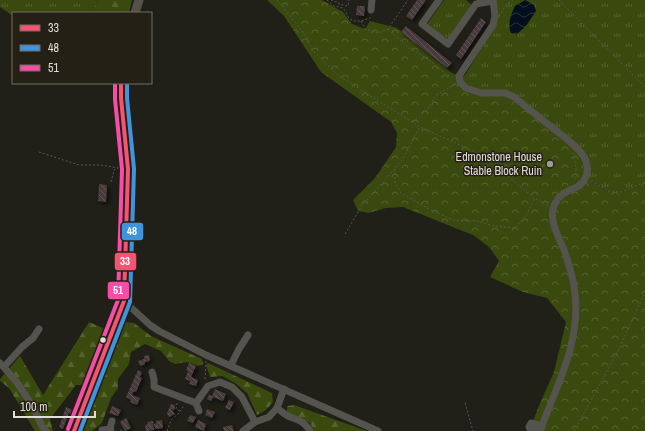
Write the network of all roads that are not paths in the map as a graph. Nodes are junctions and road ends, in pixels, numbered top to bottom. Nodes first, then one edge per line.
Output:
1 (139, 0) edge
2 (372, 0) edge
3 (439, 0) edge
4 (493, 0) edge
5 (474, 2) edge
6 (371, 10) road end
7 (136, 12) edge
8 (121, 84) edge
9 (126, 228) junction
10 (124, 301) junction
11 (131, 307) junction
12 (39, 330) dead end
13 (248, 335) dead end
14 (2, 365) edge
15 (231, 365) junction
16 (152, 372) dead end
17 (284, 389) junction
18 (196, 403) junction
19 (277, 408) junction
20 (199, 411) dead end
21 (112, 420) dead end
22 (254, 422) junction
23 (541, 429) edge
24 (102, 430) dead end
25 (111, 430) edge
26 (46, 431) edge
27 (74, 431) edge
28 (243, 431) edge
29 (310, 431) edge
30 (378, 431) edge

1 - 7 main road
2 - 6 street
3 - 5 street
4 - 5 street
4 - 23 street
8 - 9 main road
9 - 10 main road
9 - 11 street
10 - 11 street
10 - 27 main road
11 - 15 street
12 - 14 street
13 - 15 street
14 - 26 street
15 - 17 street
16 - 18 street
17 - 19 street
17 - 30 street
18 - 20 street
18 - 22 street
19 - 22 street
19 - 29 street
21 - 25 street
22 - 28 street
24 - 25 street

